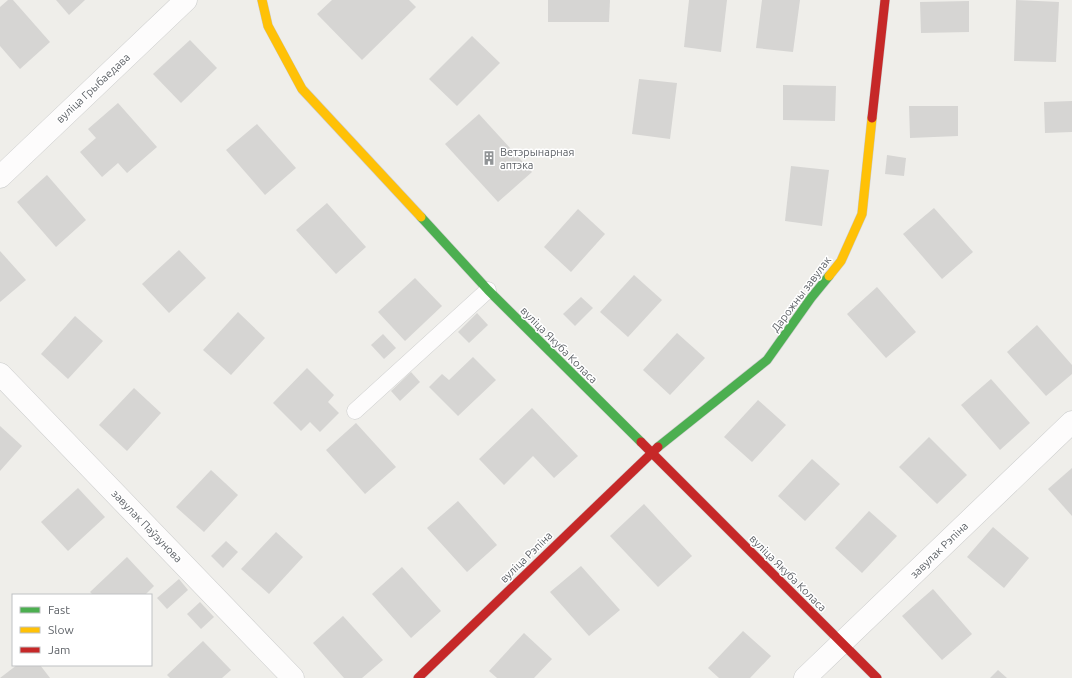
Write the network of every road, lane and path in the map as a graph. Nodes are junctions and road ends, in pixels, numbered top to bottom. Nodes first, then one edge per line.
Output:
1 (186, 0) edge
2 (262, 0) edge
3 (885, 0) edge
4 (0, 177) edge
5 (488, 290) junction
6 (0, 374) edge
7 (355, 411) dead end
8 (1072, 422) edge
9 (650, 453) junction
10 (842, 643) junction
11 (293, 678) edge
12 (418, 678) edge
13 (805, 678) edge
14 (877, 678) edge

1 - 4 street, вуліца Грыбаедава
2 - 5 main road, вуліца Якуба Коласа
3 - 9 main road, Дарожны завулак
5 - 7 lane
5 - 9 main road, вуліца Якуба Коласа
6 - 11 street, завулак Паўзунова
8 - 10 street, завулак Рэпіна
9 - 10 main road, вуліца Якуба Коласа
9 - 12 main road, вуліца Рэпіна
10 - 13 street, завулак Рэпіна
10 - 14 main road, вуліца Якуба Коласа

